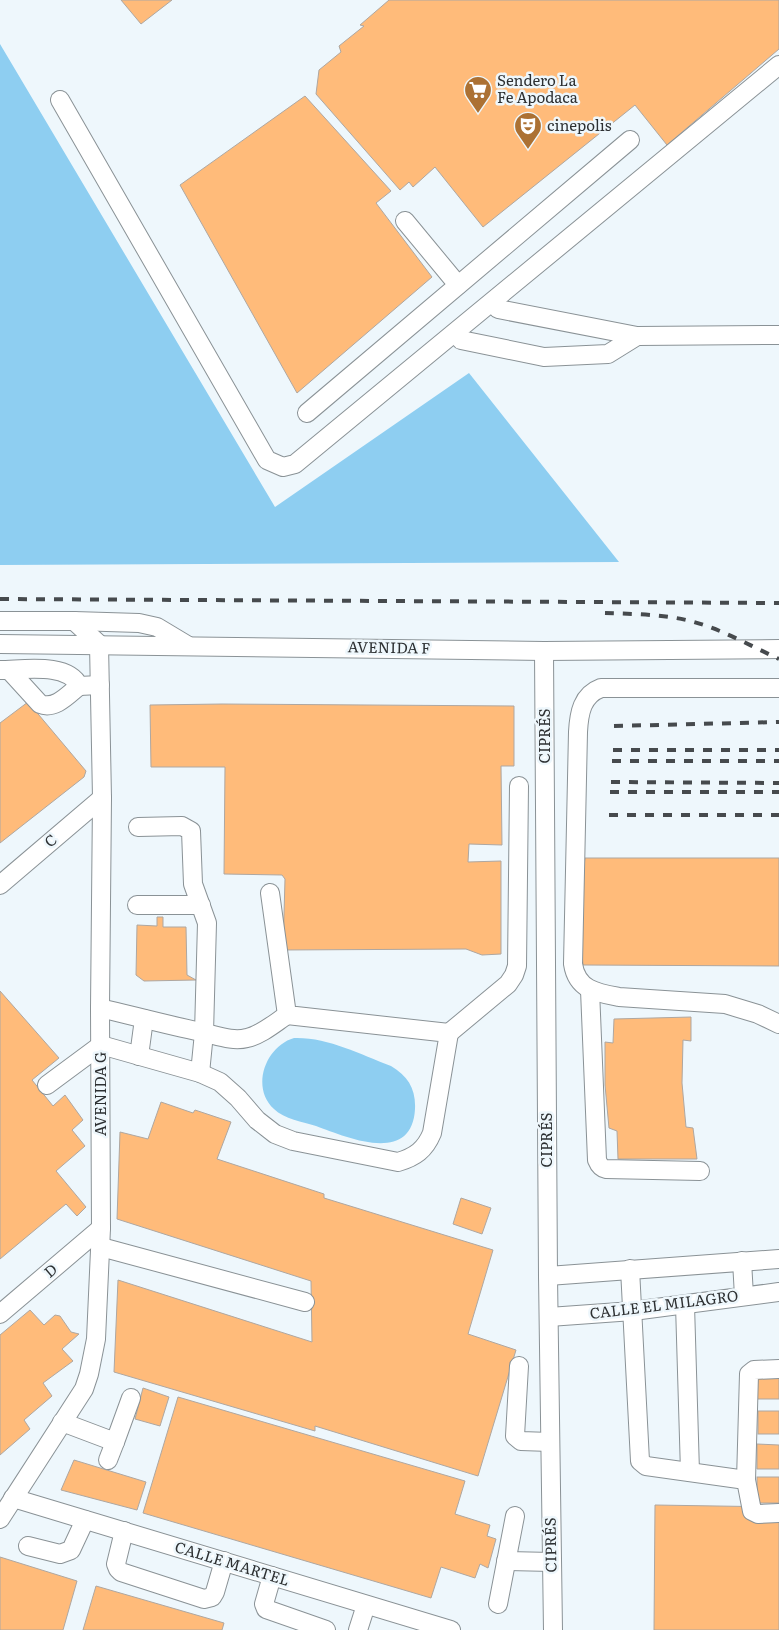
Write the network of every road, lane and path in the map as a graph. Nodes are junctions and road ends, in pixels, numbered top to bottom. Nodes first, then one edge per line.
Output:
1 (779, 65) edge
2 (60, 100) dead end
3 (630, 140) dead end
4 (405, 221) dead end
5 (458, 284) junction
6 (498, 309) dead end
7 (779, 335) edge
8 (637, 336) junction
9 (461, 340) dead end
10 (307, 413) dead end
11 (0, 621) edge
12 (74, 622) junction
13 (0, 644) edge
14 (42, 644) junction
15 (100, 644) junction
16 (187, 645) junction
17 (779, 649) edge
18 (544, 651) junction
19 (5, 670) edge
20 (44, 670) junction
21 (100, 685) junction
22 (80, 686) junction
23 (779, 688) edge
24 (518, 786) dead end
25 (102, 798) junction
26 (138, 827) dead end
27 (0, 885) edge
28 (270, 893) dead end
29 (137, 905) dead end
30 (201, 905) junction
31 (590, 990) junction
32 (100, 1008) junction
33 (286, 1015) junction
34 (144, 1019) junction
35 (779, 1024) edge
36 (204, 1033) junction
37 (449, 1034) junction
38 (101, 1045) junction
39 (139, 1056) junction
40 (200, 1073) junction
41 (47, 1084) dead end
42 (700, 1171) dead end
43 (101, 1228) junction
44 (100, 1247) junction
45 (779, 1259) edge
46 (742, 1261) junction
47 (630, 1269) junction
48 (548, 1276) junction
49 (779, 1292) edge
50 (744, 1296) junction
51 (305, 1302) dead end
52 (685, 1305) junction
53 (633, 1311) junction
54 (0, 1314) edge
55 (549, 1316) junction
56 (519, 1366) dead end
57 (779, 1369) edge
58 (130, 1398) dead end
59 (62, 1422) junction
60 (115, 1442) junction
61 (550, 1442) junction
62 (108, 1460) dead end
63 (690, 1472) junction
64 (746, 1480) junction
65 (13, 1498) junction
66 (779, 1513) edge
67 (515, 1516) dead end
68 (0, 1518) edge
69 (85, 1520) junction
70 (124, 1531) junction
71 (28, 1546) dead end
72 (224, 1561) junction
73 (506, 1561) junction
74 (552, 1562) junction
75 (272, 1576) junction
76 (366, 1604) junction
77 (498, 1604) dead end
78 (412, 1624) edge
79 (326, 1630) edge
80 (358, 1630) edge
81 (451, 1630) edge
82 (553, 1630) edge

1 - 2 street
3 - 5 street
4 - 5 street
5 - 10 street
6 - 8 street
7 - 8 street
8 - 9 street
11 - 12 street
12 - 15 street
12 - 16 street
13 - 14 street, AVENIDA F
14 - 15 street, AVENIDA F
14 - 20 street
15 - 16 street, AVENIDA F
15 - 21 street, AVENIDA G
16 - 18 street, AVENIDA F
17 - 18 street, AVENIDA F
18 - 48 street, CIPRÉS
19 - 20 street
19 - 22 street
20 - 22 street
21 - 22 street
21 - 25 street, AVENIDA G
23 - 31 street
24 - 37 street
25 - 27 street, C
25 - 32 street, AVENIDA G
26 - 30 street
28 - 33 street
29 - 30 street
30 - 36 street
31 - 35 street
31 - 42 street
32 - 34 street
32 - 38 street, AVENIDA G
33 - 36 street
33 - 37 street
34 - 36 street
34 - 39 street
36 - 40 street
37 - 40 street
38 - 39 street
38 - 41 street
38 - 43 street, AVENIDA G
39 - 40 street
43 - 44 street, AVENIDA G
43 - 54 street, D
44 - 51 street
44 - 59 street, AVENIDA G
45 - 46 street
46 - 47 street
46 - 50 street
47 - 48 street
47 - 53 street
48 - 55 street, CIPRÉS
49 - 50 street, CALLE EL MILAGRO
50 - 52 street, CALLE EL MILAGRO
52 - 53 street, CALLE EL MILAGRO
52 - 63 street
53 - 55 street, CALLE EL MILAGRO
53 - 63 street
55 - 61 street, CIPRÉS
56 - 61 street
57 - 64 street
58 - 60 street
59 - 60 street
59 - 65 street, AVENIDA G
60 - 62 street
61 - 74 street, CIPRÉS
63 - 64 street
64 - 66 street
65 - 68 street, AVENIDA G
65 - 69 street, CALLE MARTEL
67 - 73 street
69 - 70 street, CALLE MARTEL
69 - 71 street
70 - 72 street, CALLE MARTEL
70 - 72 street
72 - 75 street, CALLE MARTEL
73 - 74 street
73 - 77 street
74 - 82 street, CIPRÉS
75 - 76 street, CALLE MARTEL
75 - 79 street
76 - 78 street, CALLE MARTEL
76 - 80 street
78 - 81 street, CALLE MARTEL

